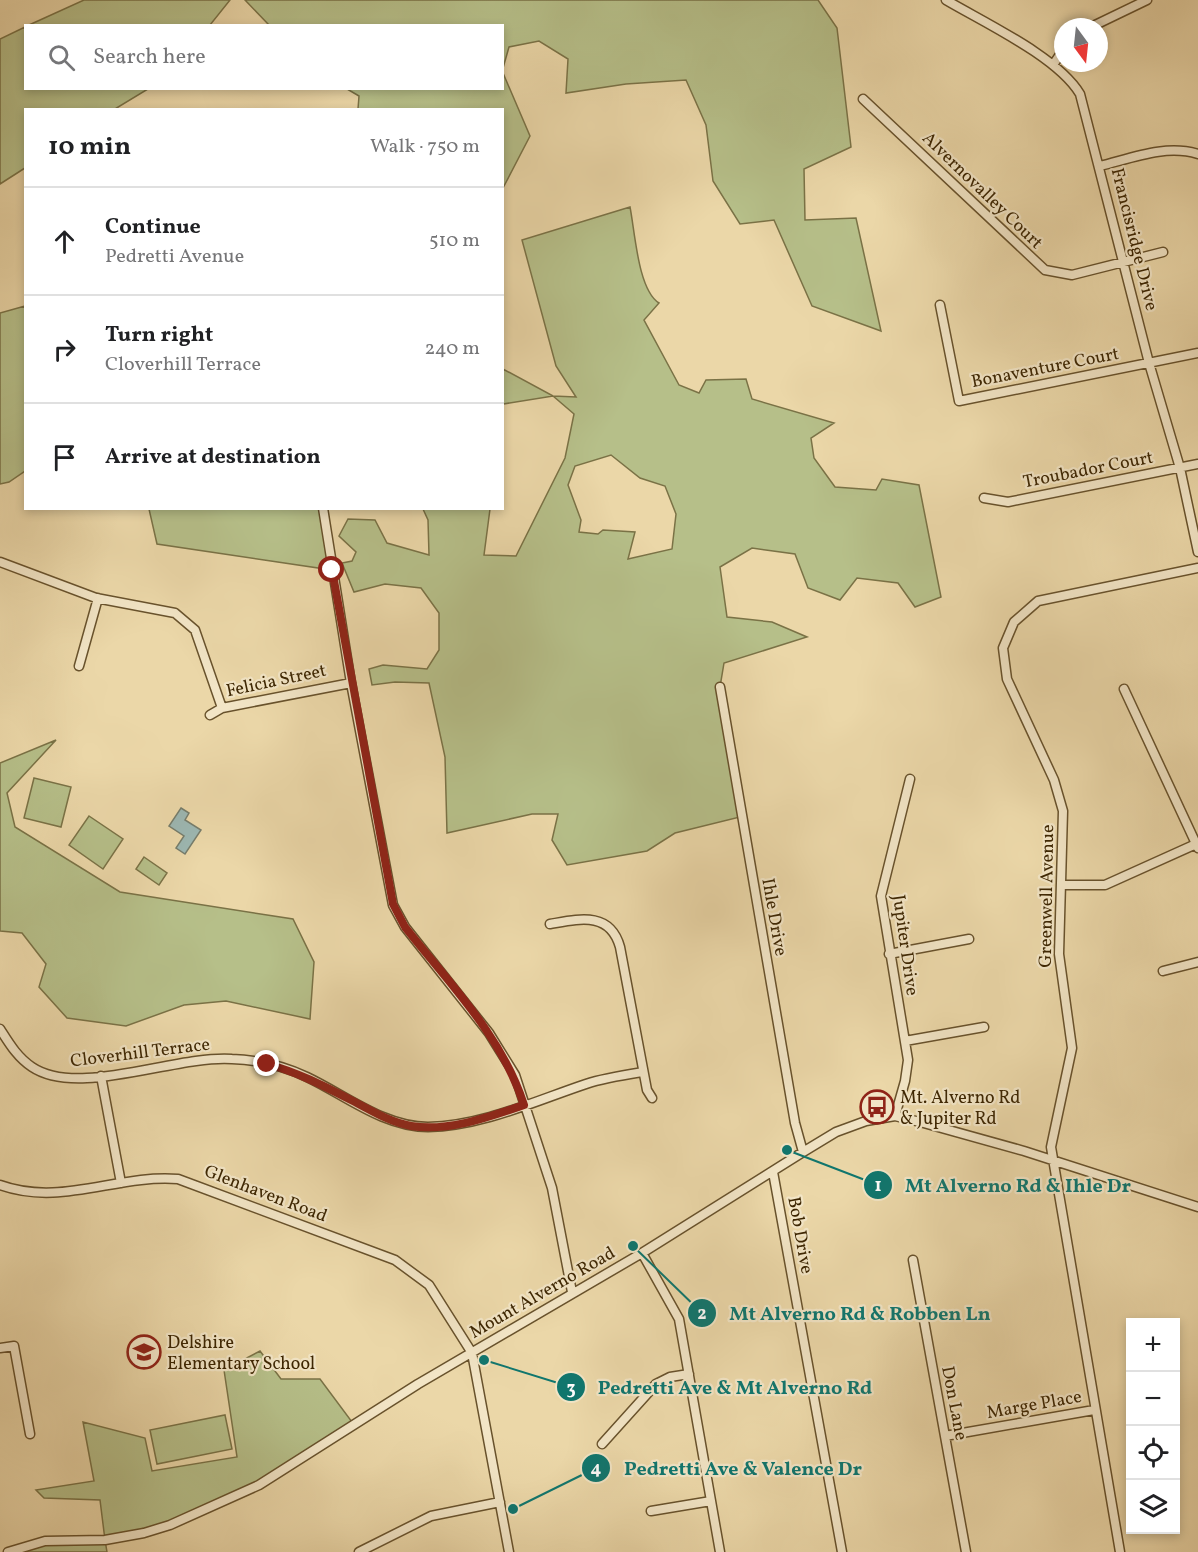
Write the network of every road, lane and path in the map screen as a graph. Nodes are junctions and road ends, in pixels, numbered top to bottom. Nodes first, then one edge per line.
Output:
1 (946, 0) edge
2 (1147, 0) edge
3 (1108, 19) edge
4 (1053, 65) joint
5 (863, 99) dead end
6 (1198, 154) edge
7 (1100, 166) junction
8 (1164, 252) dead end
9 (1124, 263) junction
10 (940, 305) dead end
11 (1198, 353) edge
12 (1149, 363) junction
13 (1198, 464) edge
14 (1180, 468) junction
15 (984, 498) dead end
16 (323, 510) edge
17 (1198, 552) edge
18 (0, 562) edge
19 (1198, 568) edge
20 (98, 598) junction
21 (79, 666) dead end
22 (351, 683) junction
23 (720, 687) dead end
24 (1124, 689) dead end
25 (222, 708) junction
26 (210, 715) dead end
27 (910, 779) dead end
28 (1197, 846) edge
29 (1061, 885) junction
30 (550, 924) dead end
31 (969, 939) dead end
32 (889, 954) junction
33 (1198, 962) edge
34 (1163, 971) dead end
35 (984, 1027) dead end
36 (0, 1029) edge
37 (905, 1041) junction
38 (644, 1072) junction
39 (101, 1076) junction
40 (652, 1098) dead end
41 (524, 1105) junction
42 (895, 1116) junction
43 (803, 1152) junction
44 (1052, 1160) junction
45 (773, 1172) junction
46 (121, 1183) junction
47 (0, 1185) edge
48 (1198, 1207) edge
49 (642, 1253) junction
50 (913, 1260) dead end
51 (572, 1292) junction
52 (0, 1348) edge
53 (472, 1353) junction
54 (689, 1374) junction
55 (1094, 1410) junction
56 (30, 1434) dead end
57 (945, 1436) junction
58 (602, 1444) dead end
59 (711, 1501) junction
60 (500, 1502) junction
61 (651, 1511) dead end
62 (8, 1552) edge
63 (359, 1552) edge
64 (509, 1552) edge
65 (720, 1552) edge
66 (842, 1552) edge
67 (966, 1552) edge
68 (1120, 1552) edge

1 - 4 street, Francisridge Drive
2 - 3 street
4 - 7 street, Francisridge Drive
5 - 9 street, Alvernovalley Court
6 - 7 street
7 - 9 street, Francisridge Drive
8 - 9 street, Alvernovalley Court
9 - 12 street, Francisridge Drive
10 - 12 street, Bonaventure Court
11 - 12 street, Bonaventure Court
12 - 14 street, Francisridge Drive
13 - 14 street, Troubador Court
14 - 15 street, Troubador Court
14 - 17 street, Francisridge Drive
16 - 22 street
18 - 20 street
19 - 29 street, Greenwell Avenue
20 - 21 street
20 - 25 street
22 - 25 street, Felicia Street
22 - 41 street
23 - 43 street, Ihle Drive
24 - 28 street
25 - 26 street, Felicia Street
27 - 32 street, Jupiter Drive
28 - 29 street
29 - 44 street, Greenwell Avenue
30 - 38 street
31 - 32 street
32 - 37 street, Jupiter Drive
33 - 34 street
35 - 37 street
36 - 39 street, Cloverhill Terrace
37 - 42 street, Jupiter Drive
38 - 40 street
38 - 41 street, Cloverhill Terrace
39 - 41 street, Cloverhill Terrace
39 - 46 street
41 - 51 street
42 - 43 street, Mount Alverno Road
42 - 44 street, Mount Alverno Road
43 - 45 street, Mount Alverno Road
44 - 48 street, Mount Alverno Road
44 - 55 street, Greenwell Avenue
45 - 49 street, Mount Alverno Road
45 - 66 street, Bob Drive
46 - 47 street, Glenhaven Road
46 - 53 street, Glenhaven Road
49 - 51 street, Mount Alverno Road
49 - 54 street
50 - 57 street, Don Lane
51 - 53 street, Mount Alverno Road
52 - 56 street
53 - 60 street
53 - 62 street, Mount Alverno Road
54 - 58 street
54 - 59 street
55 - 57 street, Marge Place
55 - 68 street, Greenwell Avenue
57 - 67 street, Don Lane
59 - 61 street
59 - 65 street
60 - 63 street
60 - 64 street

